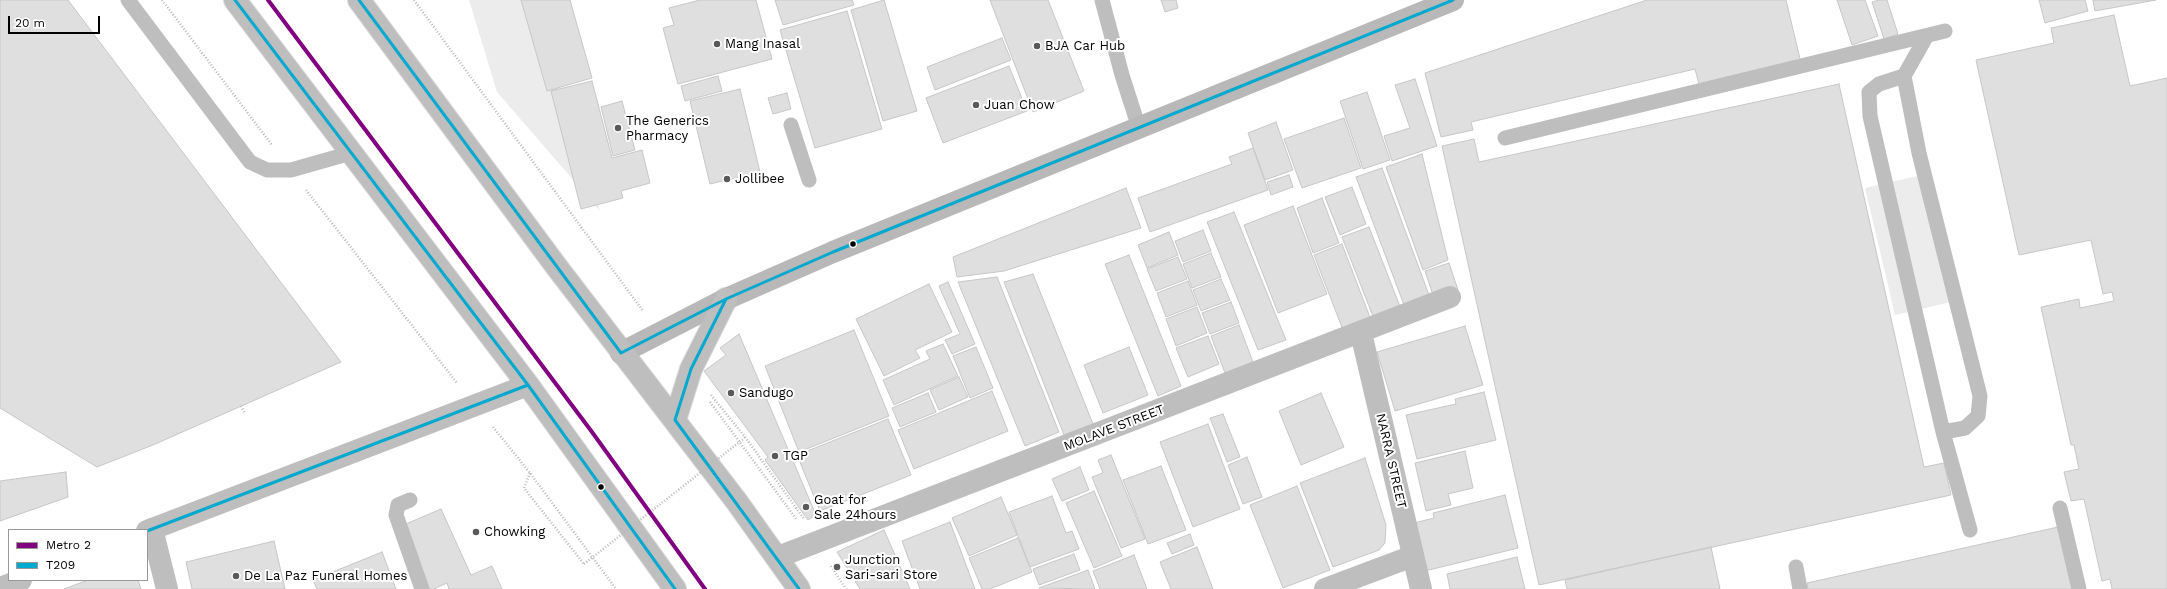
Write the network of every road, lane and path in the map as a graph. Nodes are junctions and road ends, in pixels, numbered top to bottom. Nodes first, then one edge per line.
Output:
1 (128, 0) edge
2 (162, 0) edge
3 (235, 0) edge
4 (359, 0) edge
5 (414, 0) edge
6 (1102, 0) edge
7 (1452, 0) edge
8 (1945, 31) dead end
9 (1926, 37) junction
10 (1904, 76) junction
11 (791, 125) dead end
12 (1139, 128) junction
13 (1505, 138) dead end
14 (351, 153) junction
15 (291, 170) junction
16 (809, 180) dead end
17 (1450, 297) dead end
18 (726, 299) junction
19 (659, 333) junction
20 (1361, 333) junction
21 (621, 353) junction
22 (689, 377) junction
23 (528, 385) junction
24 (712, 395) dead end
25 (475, 405) junction
26 (241, 406) dead end
27 (245, 414) dead end
28 (675, 420) junction
29 (1944, 432) junction
30 (745, 438) junction
31 (530, 473) junction
32 (410, 500) dead end
33 (2060, 508) dead end
34 (795, 516) junction
35 (150, 530) edge
36 (1970, 530) dead end
37 (815, 543) junction
38 (1413, 556) junction
39 (778, 558) junction
40 (1796, 566) dead end
41 (18, 581) edge
42 (0, 588) edge
43 (167, 589) edge
44 (422, 589) edge
45 (616, 589) edge
46 (676, 589) edge
47 (799, 589) edge
48 (846, 589) edge
49 (1325, 589) edge
50 (1421, 589) edge
51 (1800, 589) edge
52 (2079, 589) edge

1 - 15 lane
2 - 15 path
3 - 14 main road
4 - 21 main road
5 - 19 path
6 - 12 lane
7 - 12 main road
8 - 9 lane
9 - 10 lane
9 - 13 lane
10 - 29 lane
10 - 29 lane
11 - 16 lane
12 - 18 main road
14 - 15 lane
14 - 23 main road
15 - 25 path
17 - 20 main road, MOLAVE STREET
18 - 19 main road
18 - 22 main road
19 - 21 main road
20 - 37 main road, MOLAVE STREET
20 - 38 main road, NARRA STREET
21 - 28 main road
22 - 28 main road
22 - 34 path
23 - 25 main road
23 - 46 main road
24 - 30 path
25 - 31 path
25 - 35 main road
26 - 27 path
28 - 39 main road
29 - 36 lane
30 - 31 path, bridge
30 - 34 path
31 - 45 path
32 - 44 lane
33 - 52 lane
34 - 37 path
35 - 43 main road
37 - 39 main road, MOLAVE STREET
37 - 48 path
38 - 49 main road
38 - 50 main road, NARRA STREET
39 - 47 main road
40 - 51 lane
41 - 42 main road

